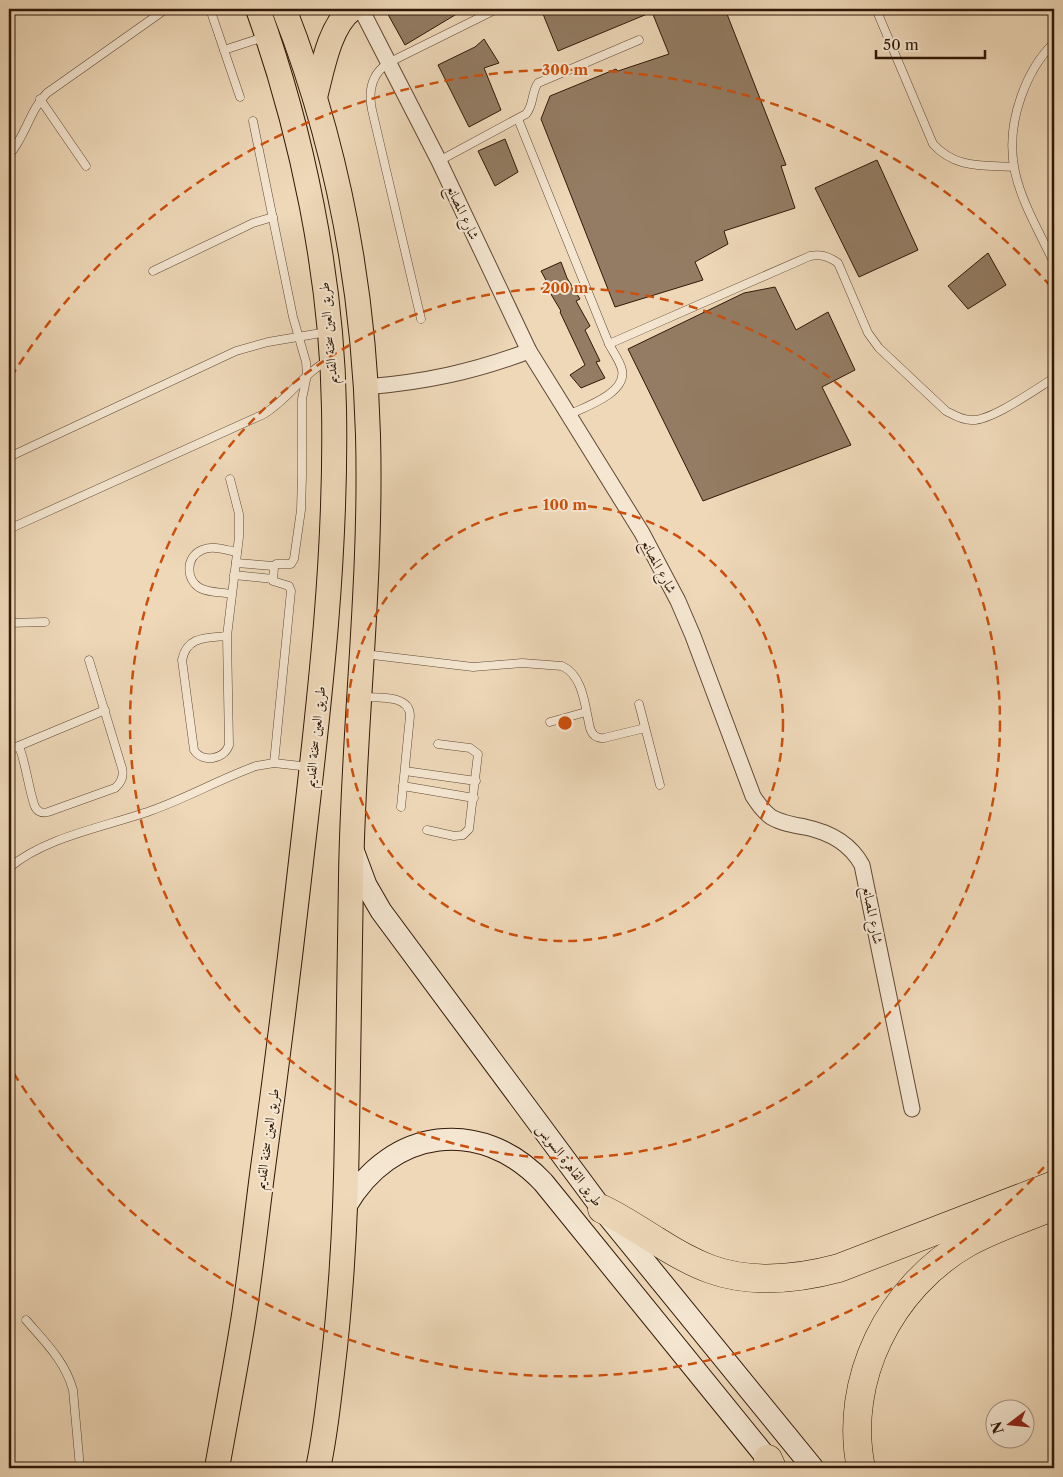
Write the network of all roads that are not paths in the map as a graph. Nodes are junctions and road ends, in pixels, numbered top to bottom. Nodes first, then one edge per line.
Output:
1 (166, 9) edge
2 (210, 9) edge
3 (258, 9) edge
4 (284, 9) edge
5 (352, 9) edge
6 (361, 9) edge
7 (497, 9) edge
8 (876, 9) edge
9 (487, 11) edge
10 (268, 35) junction
11 (639, 40) dead end
12 (1054, 43) edge
13 (224, 50) junction
14 (388, 63) junction
15 (240, 97) dead end
16 (315, 97) junction
17 (40, 99) junction
18 (518, 119) junction
19 (254, 120) dead end
20 (9, 155) edge
21 (439, 161) junction
22 (86, 166) dead end
23 (1013, 167) junction
24 (273, 217) junction
25 (1054, 263) edge
26 (153, 271) dead end
27 (421, 319) dead end
28 (329, 331) junction
29 (299, 336) junction
30 (610, 344) junction
31 (529, 352) junction
32 (331, 360) junction
33 (307, 375) junction
34 (1054, 378) edge
35 (366, 387) junction
36 (568, 415) junction
37 (9, 458) edge
38 (230, 479) dead end
39 (9, 528) edge
40 (237, 552) junction
41 (236, 563) junction
42 (274, 566) junction
43 (234, 575) junction
44 (273, 579) junction
45 (231, 594) junction
46 (45, 622) dead end
47 (9, 623) edge
48 (227, 636) junction
49 (362, 653) junction
50 (89, 660) dead end
51 (360, 696) junction
52 (639, 704) dead end
53 (105, 710) junction
54 (586, 712) junction
55 (550, 722) dead end
56 (645, 728) junction
57 (438, 744) dead end
58 (19, 746) junction
59 (9, 750) edge
60 (274, 763) junction
61 (312, 767) junction
62 (405, 771) junction
63 (476, 781) junction
64 (660, 785) dead end
65 (404, 786) junction
66 (474, 798) junction
67 (401, 807) dead end
68 (427, 830) dead end
69 (352, 846) junction
70 (9, 868) edge
71 (912, 1109) dead end
72 (1054, 1185) edge
73 (346, 1206) junction
74 (1054, 1206) edge
75 (602, 1209) junction
76 (26, 1320) dead end
77 (771, 1465) edge
78 (80, 1468) edge
79 (217, 1468) edge
80 (318, 1468) edge
81 (813, 1468) edge
82 (862, 1468) edge

1 - 17 lane
2 - 13 lane
3 - 10 main road, طريق العين سخنة القديم
4 - 16 main road
5 - 16 main road
6 - 14 street, شارع المصانع
7 - 9 lane
8 - 23 lane
9 - 14 lane
10 - 13 lane
10 - 28 main road, طريق العين سخنة القديم
11 - 18 lane
12 - 23 lane
13 - 15 lane
14 - 21 street, شارع المصانع
14 - 27 lane
16 - 35 main road
17 - 20 lane
17 - 22 lane
18 - 21 lane
18 - 30 lane
19 - 24 lane
21 - 31 street, شارع المصانع
23 - 25 lane
24 - 26 lane
24 - 29 lane
28 - 29 lane
28 - 32 main road, طريق العين سخنة القديم
29 - 33 lane
29 - 37 lane
30 - 34 lane
30 - 36 lane
31 - 35 street
31 - 36 street, شارع المصانع
32 - 33 lane
32 - 61 main road, طريق العين سخنة القديم
33 - 39 lane
33 - 42 lane
35 - 49 main road
36 - 71 street, شارع المصانع
38 - 40 lane
40 - 41 lane
40 - 45 lane
41 - 42 lane
41 - 43 lane
42 - 44 lane
43 - 44 lane
43 - 45 lane
44 - 60 lane
45 - 48 lane
46 - 47 lane
48 - 48 lane
49 - 51 main road
49 - 54 lane
50 - 53 lane
51 - 62 lane
51 - 69 main road
52 - 56 lane
53 - 58 lane
53 - 58 lane
54 - 55 lane
54 - 56 lane
56 - 64 lane
57 - 63 lane
58 - 59 lane
60 - 61 lane
60 - 70 lane
61 - 79 main road, طريق العين سخنة القديم
62 - 63 lane
62 - 65 lane
63 - 66 lane
65 - 66 lane
65 - 67 lane
66 - 68 lane
69 - 73 main road
69 - 75 main road, طريق القاهرة السويس
72 - 75 highway
73 - 77 main road
73 - 80 main road
74 - 82 highway
75 - 81 main road, طريق القاهرة السويس
76 - 78 lane

